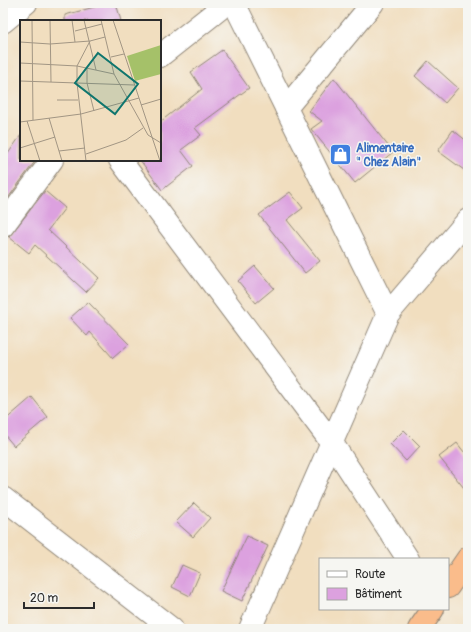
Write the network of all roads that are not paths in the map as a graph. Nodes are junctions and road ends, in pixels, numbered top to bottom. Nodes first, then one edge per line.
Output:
1 (227, 3) edge
2 (234, 3) edge
3 (373, 3) edge
4 (161, 55) edge
5 (286, 108) junction
6 (51, 161) edge
7 (121, 161) edge
8 (468, 220) edge
9 (3, 226) edge
10 (388, 314) junction
11 (332, 443) junction
12 (3, 498) edge
13 (407, 558) edge
14 (468, 558) edge
15 (449, 586) edge
16 (432, 610) edge
17 (172, 629) edge
18 (250, 629) edge
19 (419, 629) edge

1 - 4 street
2 - 5 street
3 - 5 street
5 - 10 street
6 - 9 street
7 - 11 street
8 - 10 street
10 - 11 street
11 - 13 street
11 - 18 street
12 - 17 street
14 - 15 highway
16 - 19 highway

